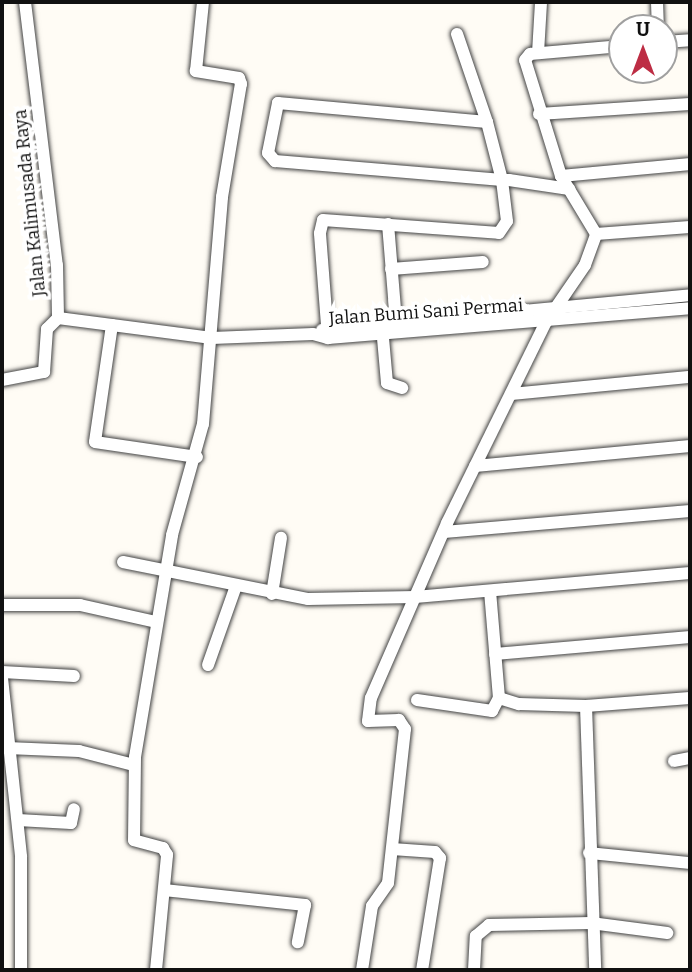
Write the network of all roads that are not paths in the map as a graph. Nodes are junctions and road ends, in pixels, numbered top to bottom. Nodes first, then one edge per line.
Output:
1 (25, 2) edge
2 (203, 2) edge
3 (541, 2) edge
4 (457, 34) dead end
5 (608, 47) edge
6 (538, 53) junction
7 (690, 104) edge
8 (539, 114) junction
9 (487, 122) junction
10 (690, 164) edge
11 (561, 176) junction
12 (502, 180) junction
13 (569, 189) junction
14 (388, 224) junction
15 (690, 227) edge
16 (596, 234) junction
17 (483, 262) dead end
18 (391, 269) junction
19 (690, 295) edge
20 (558, 304) junction
21 (690, 308) edge
22 (493, 311) junction
23 (58, 318) junction
24 (396, 321) junction
25 (546, 322) junction
26 (112, 325) junction
27 (486, 326) junction
28 (382, 329) junction
29 (328, 333) junction
30 (212, 338) junction
31 (690, 377) edge
32 (2, 380) edge
33 (402, 388) dead end
34 (512, 394) junction
35 (690, 446) edge
36 (197, 457) junction
37 (475, 466) junction
38 (690, 511) edge
39 (444, 532) junction
40 (281, 538) dead end
41 (123, 562) dead end
42 (165, 573) junction
43 (690, 573) edge
44 (236, 586) junction
45 (490, 591) junction
46 (272, 594) junction
47 (415, 597) junction
48 (2, 605) edge
49 (156, 622) junction
50 (690, 637) edge
51 (495, 654) junction
52 (208, 665) dead end
53 (2, 672) edge
54 (74, 676) dead end
55 (2, 678) edge
56 (499, 698) junction
57 (690, 698) edge
58 (417, 700) dead end
59 (586, 706) junction
60 (7, 748) junction
61 (690, 758) edge
62 (674, 761) dead end
63 (134, 765) junction
64 (74, 809) dead end
65 (18, 820) junction
66 (392, 849) junction
67 (589, 853) junction
68 (690, 863) edge
69 (164, 890) junction
70 (591, 922) junction
71 (667, 933) dead end
72 (298, 942) dead end
73 (21, 970) edge
74 (156, 970) edge
75 (362, 970) edge
76 (422, 970) edge
77 (474, 970) edge
78 (595, 970) edge

1 - 23 street, Jalan Kalimusada Raya
2 - 30 street
3 - 6 street
4 - 9 street
5 - 6 street
6 - 8 street
7 - 8 street
8 - 11 street
9 - 12 street
9 - 12 street
10 - 11 street
11 - 13 street
12 - 13 street
12 - 14 street
13 - 16 street
14 - 18 street
14 - 29 street
15 - 16 street
16 - 20 street
17 - 18 street
18 - 24 street
19 - 20 street
20 - 22 street
20 - 25 street
21 - 25 street, Jalan Bumi Sani Permai
22 - 24 street
22 - 27 street
23 - 26 street, Jalan Bumi Sani Permai
23 - 32 street
24 - 28 street
25 - 27 street, Jalan Bumi Sani Permai
25 - 34 street
26 - 30 street, Jalan Bumi Sani Permai
26 - 36 street
27 - 28 street, Jalan Bumi Sani Permai
28 - 29 street
28 - 33 street
29 - 30 street, Jalan Bumi Sani Permai
30 - 36 street
31 - 34 street
34 - 37 street
35 - 37 street
36 - 42 street
37 - 39 street
38 - 39 street
39 - 47 street
40 - 46 street
41 - 42 street
42 - 44 street
42 - 49 street
43 - 45 street
44 - 46 street
44 - 52 street
45 - 47 street
45 - 51 street
46 - 47 street
47 - 66 street
48 - 49 street
49 - 63 street
50 - 51 street
51 - 56 street
53 - 54 street
55 - 60 street
56 - 58 street
56 - 59 street
57 - 59 street
59 - 67 street
60 - 63 street
60 - 65 street
61 - 62 street
63 - 69 street
64 - 65 street
65 - 73 street
66 - 75 street
66 - 76 street
67 - 68 street
67 - 70 street
69 - 72 street
69 - 74 street
70 - 71 street
70 - 77 street
70 - 78 street

